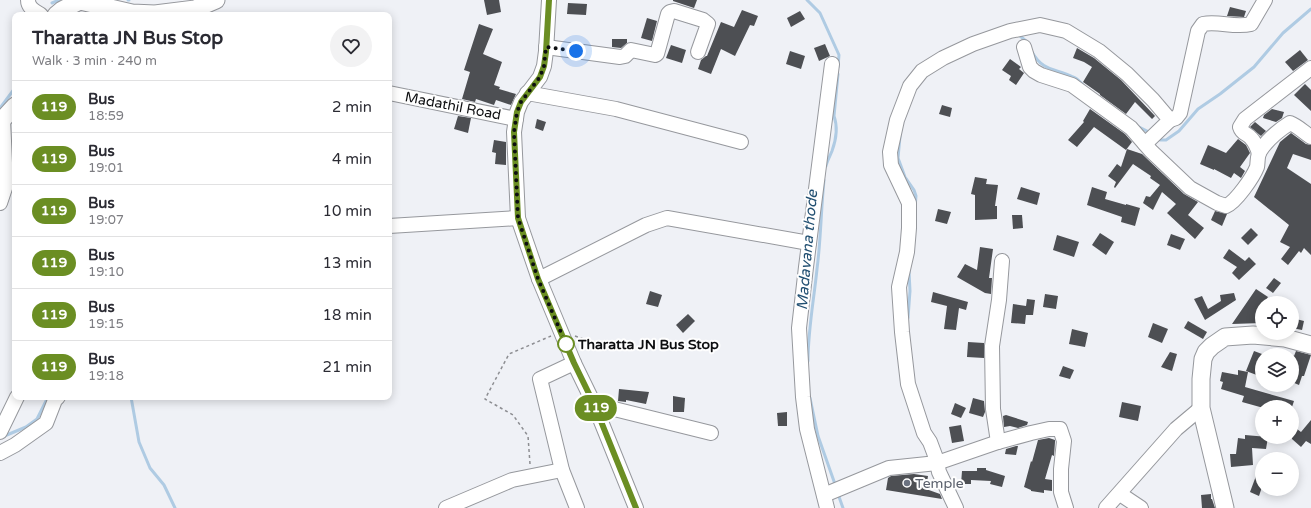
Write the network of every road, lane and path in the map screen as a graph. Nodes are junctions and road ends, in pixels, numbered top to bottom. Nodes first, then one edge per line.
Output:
1 (28, 0) edge
2 (80, 0) edge
3 (216, 0) edge
4 (549, 0) edge
5 (1265, 0) edge
6 (36, 12) edge
7 (60, 12) edge
8 (125, 12) edge
9 (171, 12) edge
10 (546, 47) junction
11 (1024, 47) dead end
12 (698, 52) dead end
13 (832, 64) dead end
14 (1311, 68) edge
15 (392, 94) edge
16 (527, 94) junction
17 (12, 109) edge
18 (1177, 111) junction
19 (516, 119) junction
20 (2, 120) edge
21 (1311, 137) edge
22 (741, 142) dead end
23 (1145, 144) junction
24 (1259, 152) junction
25 (0, 203) edge
26 (518, 218) junction
27 (392, 226) edge
28 (809, 243) junction
29 (1002, 261) dead end
30 (538, 279) junction
31 (561, 332) junction
32 (1311, 345) edge
33 (611, 348) dead end
34 (574, 363) junction
35 (16, 400) edge
36 (55, 400) edge
37 (594, 404) junction
38 (1201, 408) junction
39 (0, 432) edge
40 (711, 433) dead end
41 (998, 442) junction
42 (0, 453) edge
43 (937, 462) junction
44 (562, 470) junction
45 (530, 476) junction
46 (1120, 494) junction
47 (825, 501) edge
48 (446, 508) edge
49 (576, 508) edge
50 (636, 508) edge
51 (956, 508) edge
52 (1066, 508) edge
53 (1106, 508) edge
54 (1141, 508) edge
55 (1225, 508) edge

1 - 6 street
2 - 7 main road
2 - 8 main road
3 - 9 main road
4 - 10 street
5 - 18 street
10 - 12 street
10 - 16 street
11 - 23 street
13 - 28 street
14 - 24 street
15 - 19 street, Madathil Road
16 - 19 street
16 - 22 street
17 - 20 main road
18 - 23 street
18 - 43 street
19 - 26 street
20 - 25 street
21 - 24 street
23 - 24 street
26 - 27 street
26 - 30 street
28 - 30 street
28 - 47 street
29 - 41 street
30 - 31 street
31 - 33 path
31 - 34 street
31 - 45 path
32 - 38 main road
34 - 37 street
34 - 44 street
35 - 39 street
36 - 42 street
37 - 40 street
37 - 50 street
38 - 46 street
38 - 55 main road
41 - 43 street
41 - 52 street
43 - 47 street
43 - 51 street
44 - 45 street
44 - 49 street
45 - 48 street
46 - 53 street
46 - 54 street

